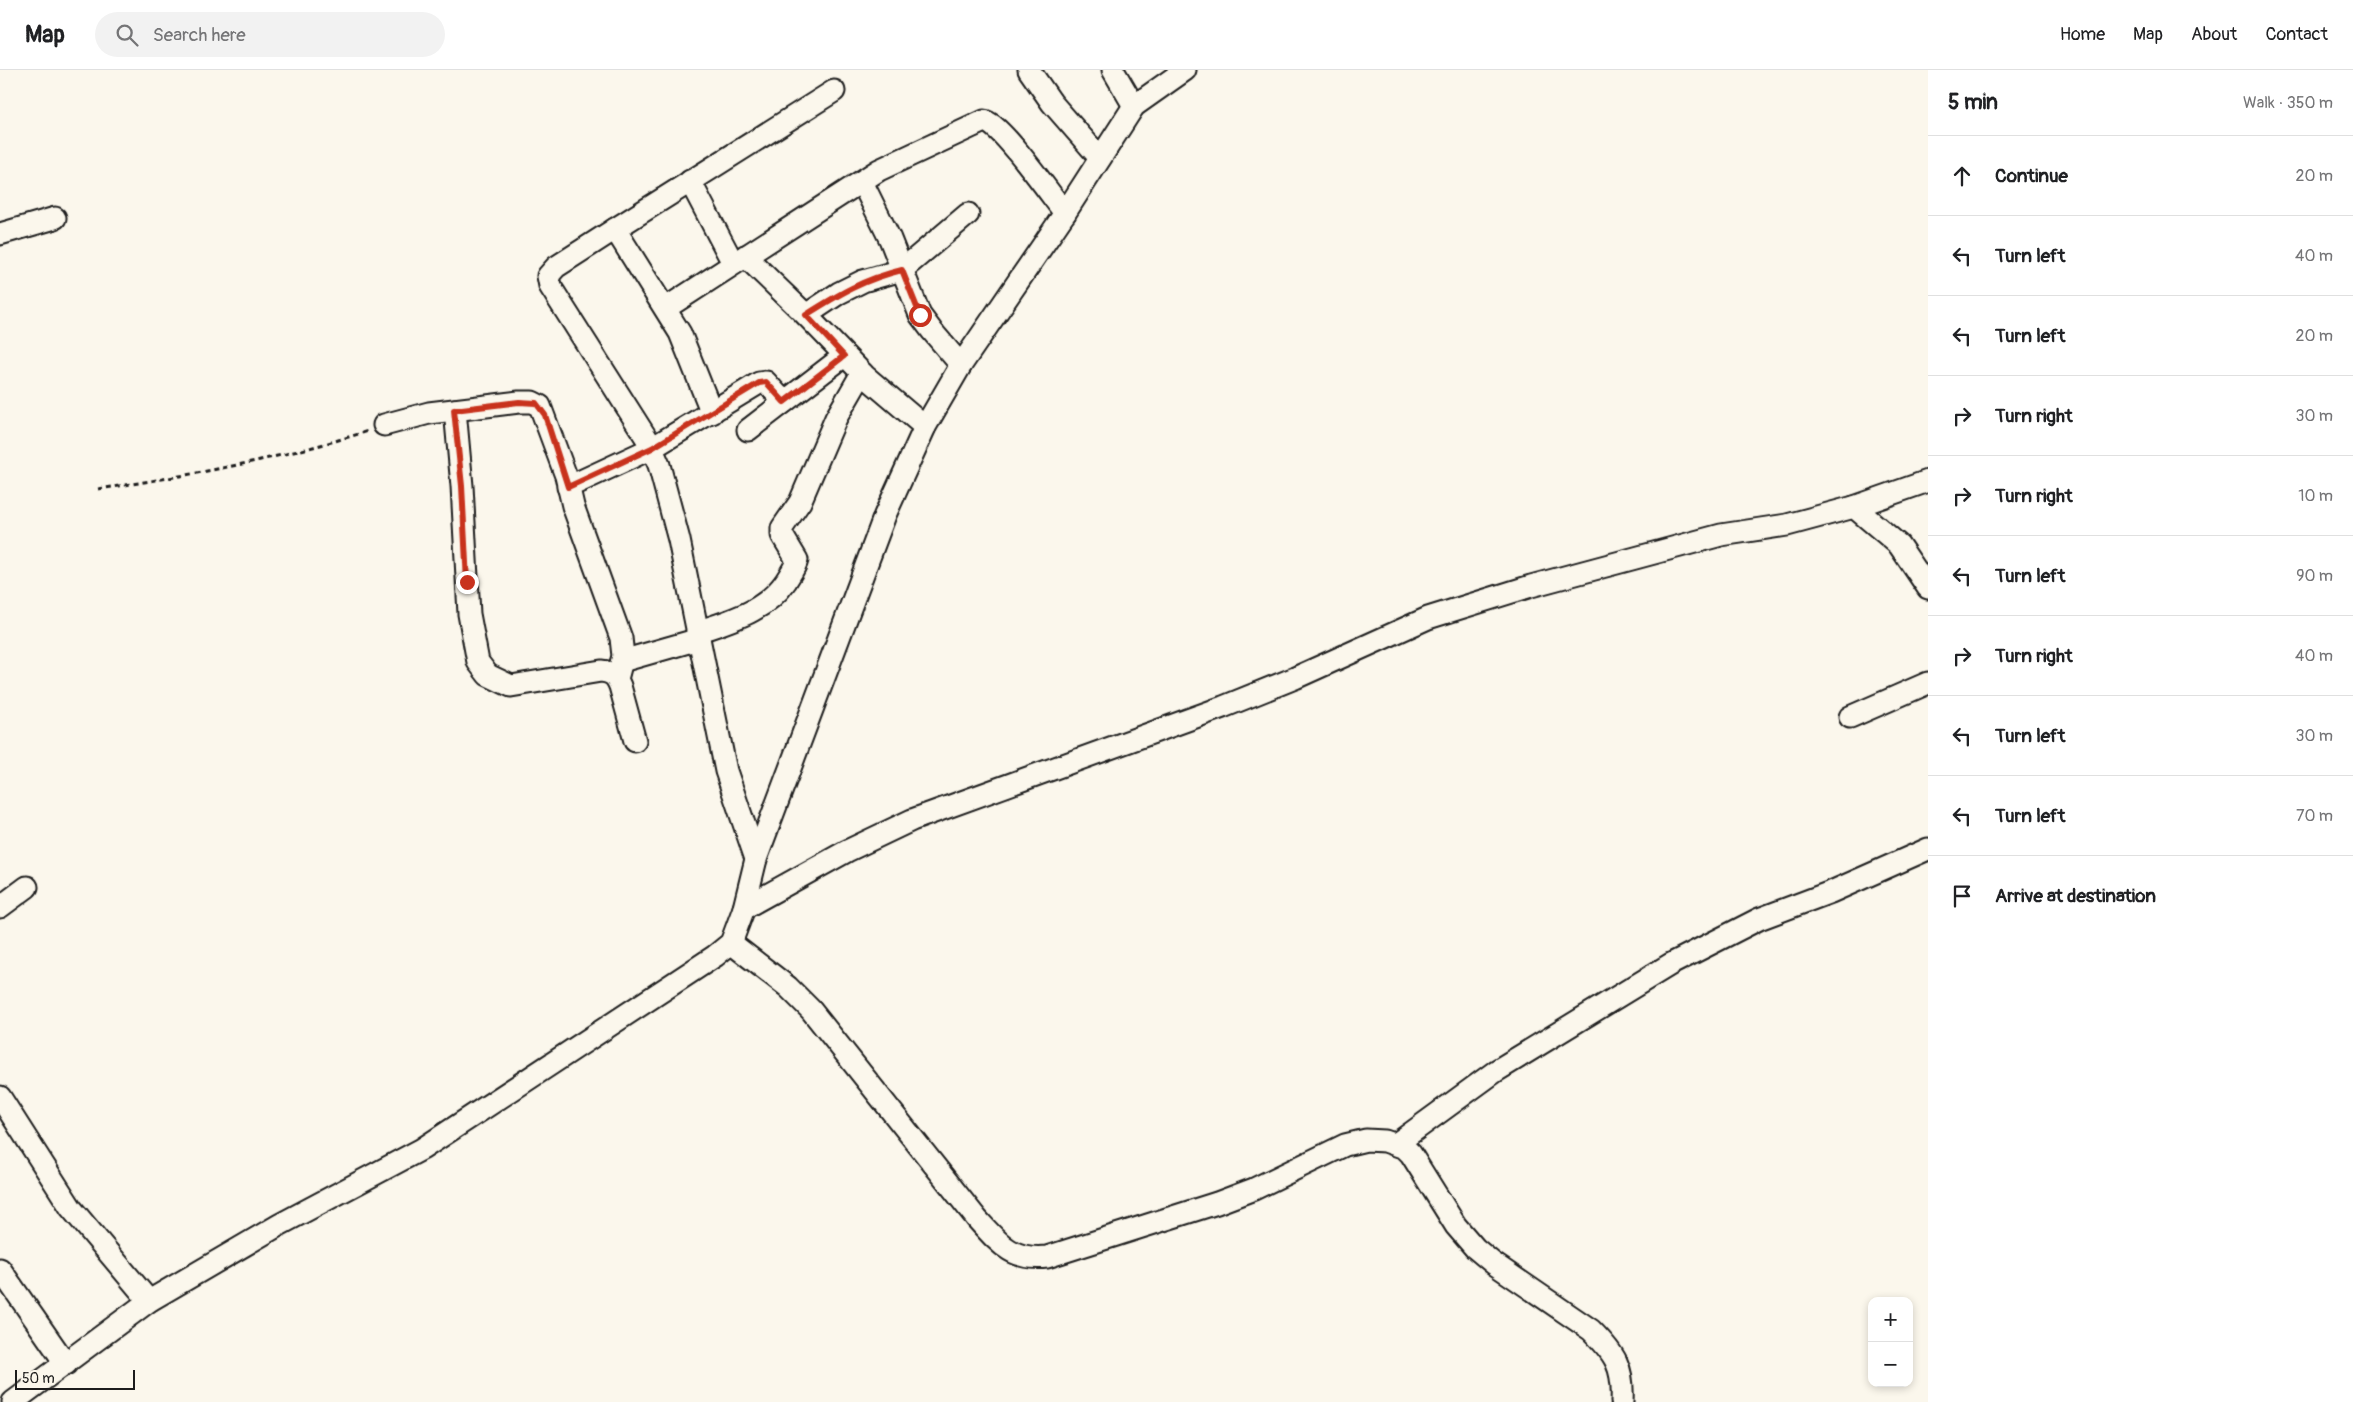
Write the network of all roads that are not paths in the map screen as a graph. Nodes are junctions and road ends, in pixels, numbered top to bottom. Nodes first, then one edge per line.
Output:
1 (1029, 70) edge
2 (1113, 70) edge
3 (1185, 70) edge
4 (834, 91) dead end
5 (1134, 106) junction
6 (1100, 158) junction
7 (690, 181) junction
8 (862, 182) junction
9 (968, 214) dead end
10 (1065, 214) junction
11 (55, 218) dead end
12 (615, 229) junction
13 (0, 234) edge
14 (739, 259) junction
15 (902, 270) junction
16 (666, 308) junction
17 (806, 315) junction
18 (844, 356) junction
19 (961, 365) junction
20 (862, 373) junction
21 (784, 402) junction
22 (454, 410) junction
23 (712, 413) junction
24 (384, 425) road end
25 (925, 427) junction
26 (748, 430) dead end
27 (652, 448) junction
28 (1928, 481) edge
29 (568, 487) junction
30 (1854, 507) junction
31 (1928, 588) edge
32 (698, 636) junction
33 (619, 670) junction
34 (1928, 683) edge
35 (1850, 717) dead end
36 (635, 741) dead end
37 (1928, 849) edge
38 (756, 860) junction
39 (27, 887) dead end
40 (0, 907) edge
41 (744, 908) junction
42 (731, 943) junction
43 (0, 1098) edge
44 (1396, 1144) junction
45 (0, 1269) edge
46 (150, 1301) junction
47 (66, 1364) junction
48 (14, 1402) edge
49 (1622, 1402) edge

1 - 6 street
2 - 5 street
3 - 5 street
4 - 7 street
5 - 6 street
6 - 10 street
7 - 12 street
7 - 14 street
8 - 10 street
8 - 14 street
8 - 15 street
9 - 15 street
10 - 19 street
11 - 13 street
12 - 16 street
12 - 27 street
14 - 16 street
14 - 17 street
15 - 17 street
15 - 19 street
16 - 23 street
17 - 18 street
18 - 20 street
18 - 21 street
19 - 25 street
20 - 25 street
20 - 32 street
21 - 23 street
21 - 26 street
22 - 24 street
22 - 29 street
22 - 33 street
23 - 27 street
25 - 38 street
27 - 29 street
27 - 32 street
28 - 30 street
29 - 33 street
30 - 31 street
30 - 41 street
32 - 33 street
32 - 38 street
33 - 36 street
34 - 35 street
37 - 44 street
38 - 41 street
39 - 40 street
41 - 42 street
42 - 44 street
42 - 46 street
43 - 46 street
44 - 49 street
45 - 47 street
46 - 47 street
47 - 48 street

